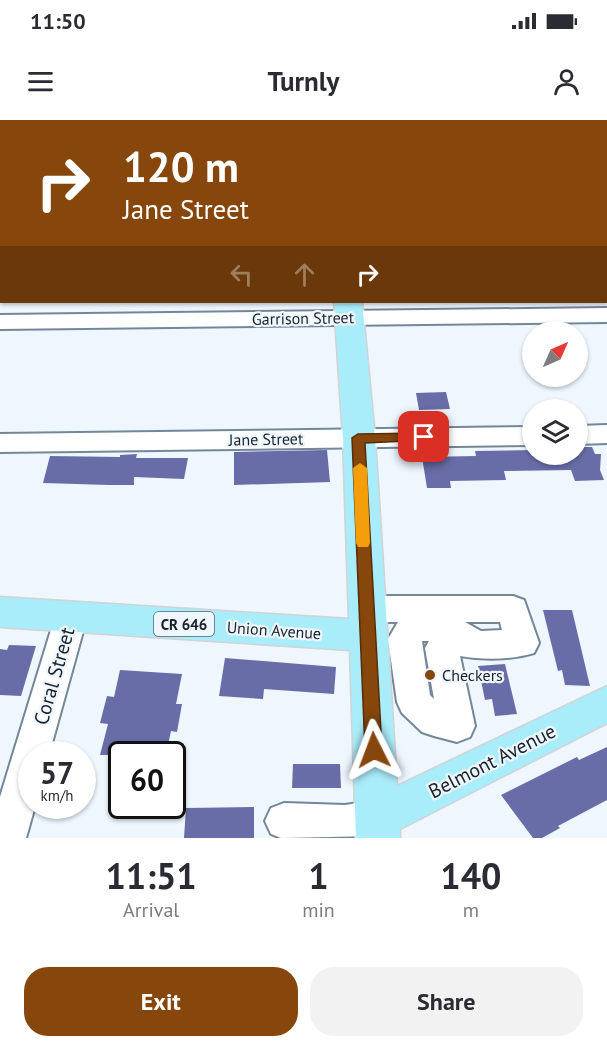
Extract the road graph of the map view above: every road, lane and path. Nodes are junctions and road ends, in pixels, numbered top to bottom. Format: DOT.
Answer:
graph roads {
  1 [pos="348,309"];
  2 [pos="158,311"];
  3 [pos="607,315"];
  4 [pos="0,322"];
  5 [pos="607,434"];
  6 [pos="588,435"];
  7 [pos="522,436"];
  8 [pos="358,438"];
  9 [pos="0,442"];
  10 [pos="0,612"];
  11 [pos="71,617"];
  12 [pos="367,623"];
  13 [pos="476,645"];
  14 [pos="607,703"];
  15 [pos="457,726"];
  16 [pos="479,768"];
  17 [pos="284,821"];
  18 [pos="378,828"];
  19 [pos="7,838"];
  1 -- 2 [label="street, Garrison Street"];
  1 -- 3 [label="street, Garrison Street"];
  1 -- 8 [label="main road"];
  2 -- 4 [label="street, Garrison Street"];
  5 -- 6 [label="street"];
  7 -- 8 [label="street, Jane Street"];
  8 -- 9 [label="street, Jane Street"];
  8 -- 12 [label="main road"];
  10 -- 11 [label="main road, Union Avenue / CR 646"];
  11 -- 12 [label="main road, Union Avenue / CR 646"];
  11 -- 19 [label="street, Coral Street"];
  12 -- 13 [label="street"];
  12 -- 18 [label="main road"];
  13 -- 15 [label="street"];
  13 -- 15 [label="street"];
  14 -- 16 [label="main road, Belmont Avenue"];
  15 -- 16 [label="street"];
  16 -- 18 [label="main road, Belmont Avenue"];
  17 -- 18 [label="street"];
}
